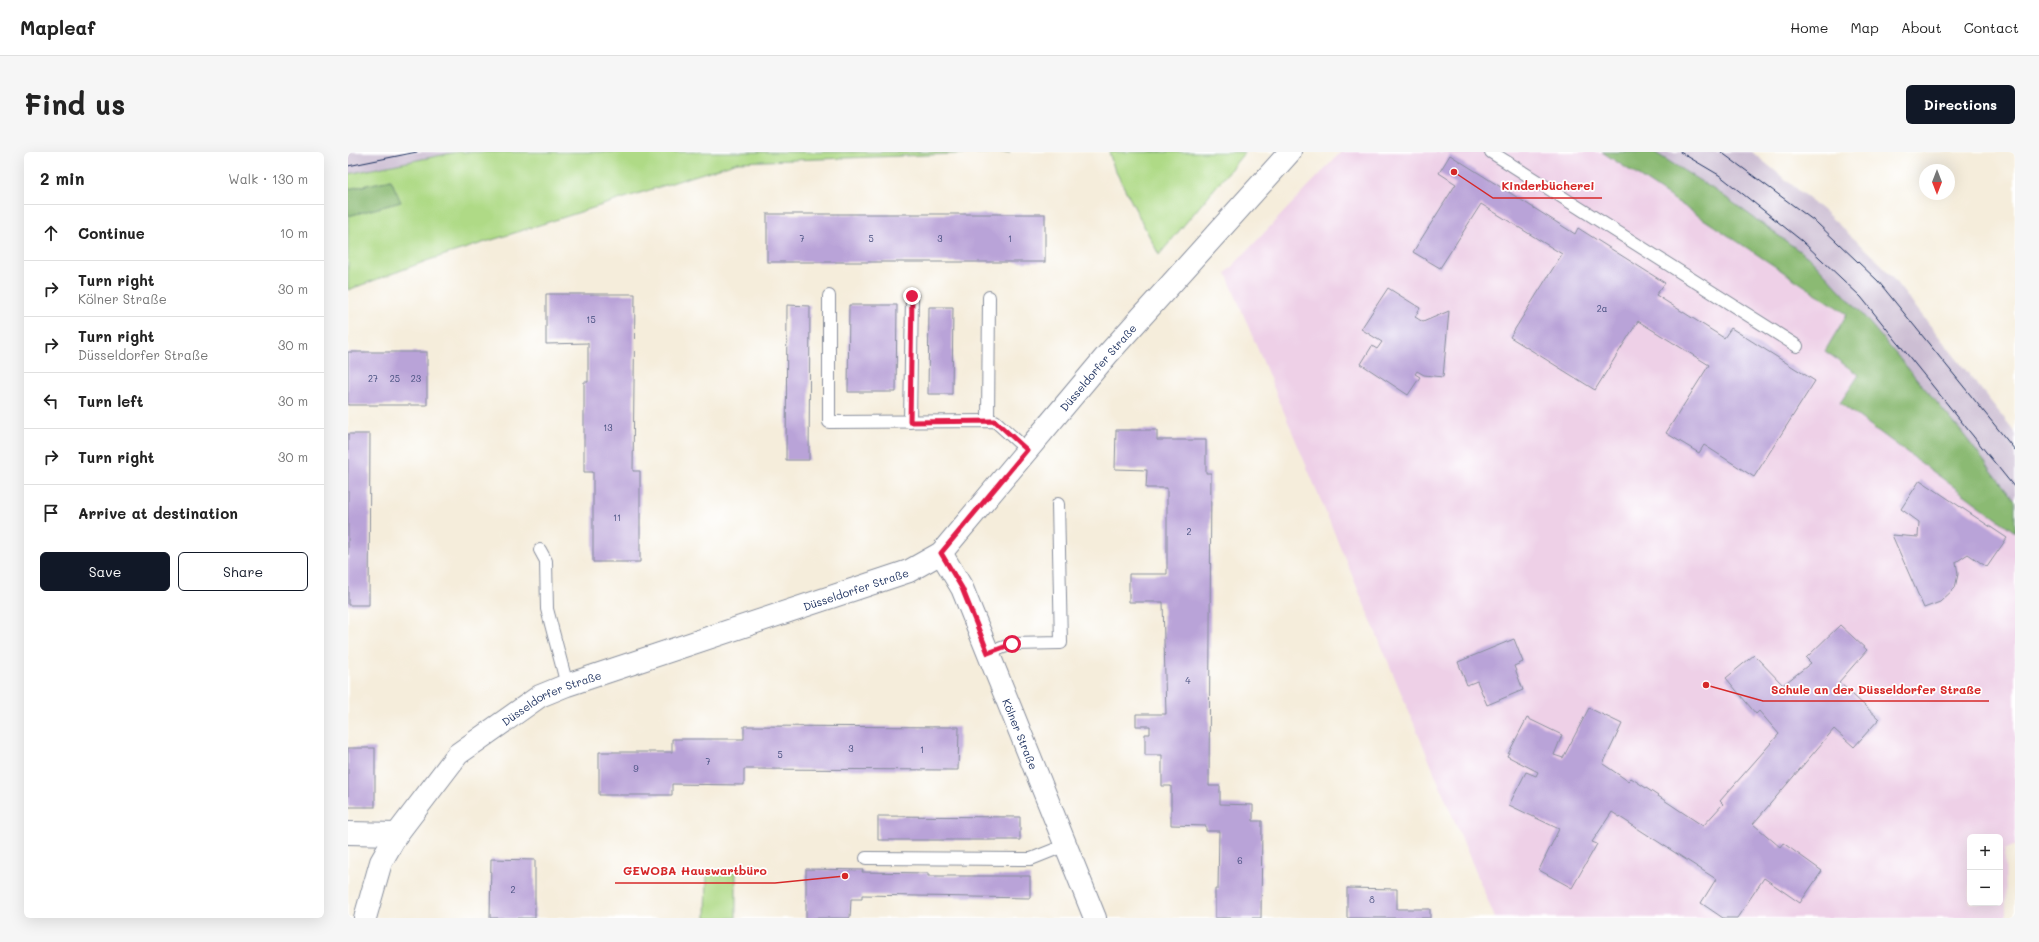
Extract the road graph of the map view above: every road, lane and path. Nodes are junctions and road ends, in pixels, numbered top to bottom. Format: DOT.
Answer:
graph roads {
  1 [pos="1290,152"];
  2 [pos="1491,152"];
  3 [pos="829,296"];
  4 [pos="912,296"];
  5 [pos="989,297"];
  6 [pos="1797,346"];
  7 [pos="988,421"];
  8 [pos="910,422"];
  9 [pos="1027,450"];
  10 [pos="1058,504"];
  11 [pos="540,550"];
  12 [pos="941,553"];
  13 [pos="988,653"];
  14 [pos="567,685"];
  15 [pos="348,833"];
  16 [pos="397,834"];
  17 [pos="1066,845"];
  18 [pos="866,858"];
  19 [pos="365,918"];
  20 [pos="1095,918"];
  1 -- 9 [label="street, Düsseldorfer Straße"];
  2 -- 6 [label="lane"];
  3 -- 8 [label="lane"];
  4 -- 8 [label="lane"];
  5 -- 7 [label="lane"];
  7 -- 8 [label="lane"];
  7 -- 9 [label="lane"];
  9 -- 12 [label="street, Düsseldorfer Straße"];
  10 -- 13 [label="lane"];
  11 -- 14 [label="lane"];
  12 -- 13 [label="street, Kölner Straße"];
  12 -- 14 [label="street, Düsseldorfer Straße"];
  13 -- 17 [label="street, Kölner Straße"];
  14 -- 16 [label="street, Düsseldorfer Straße"];
  15 -- 16 [label="street"];
  16 -- 19 [label="street, Düsseldorfer Straße"];
  17 -- 18 [label="lane"];
  17 -- 20 [label="street, Kölner Straße"];
}
